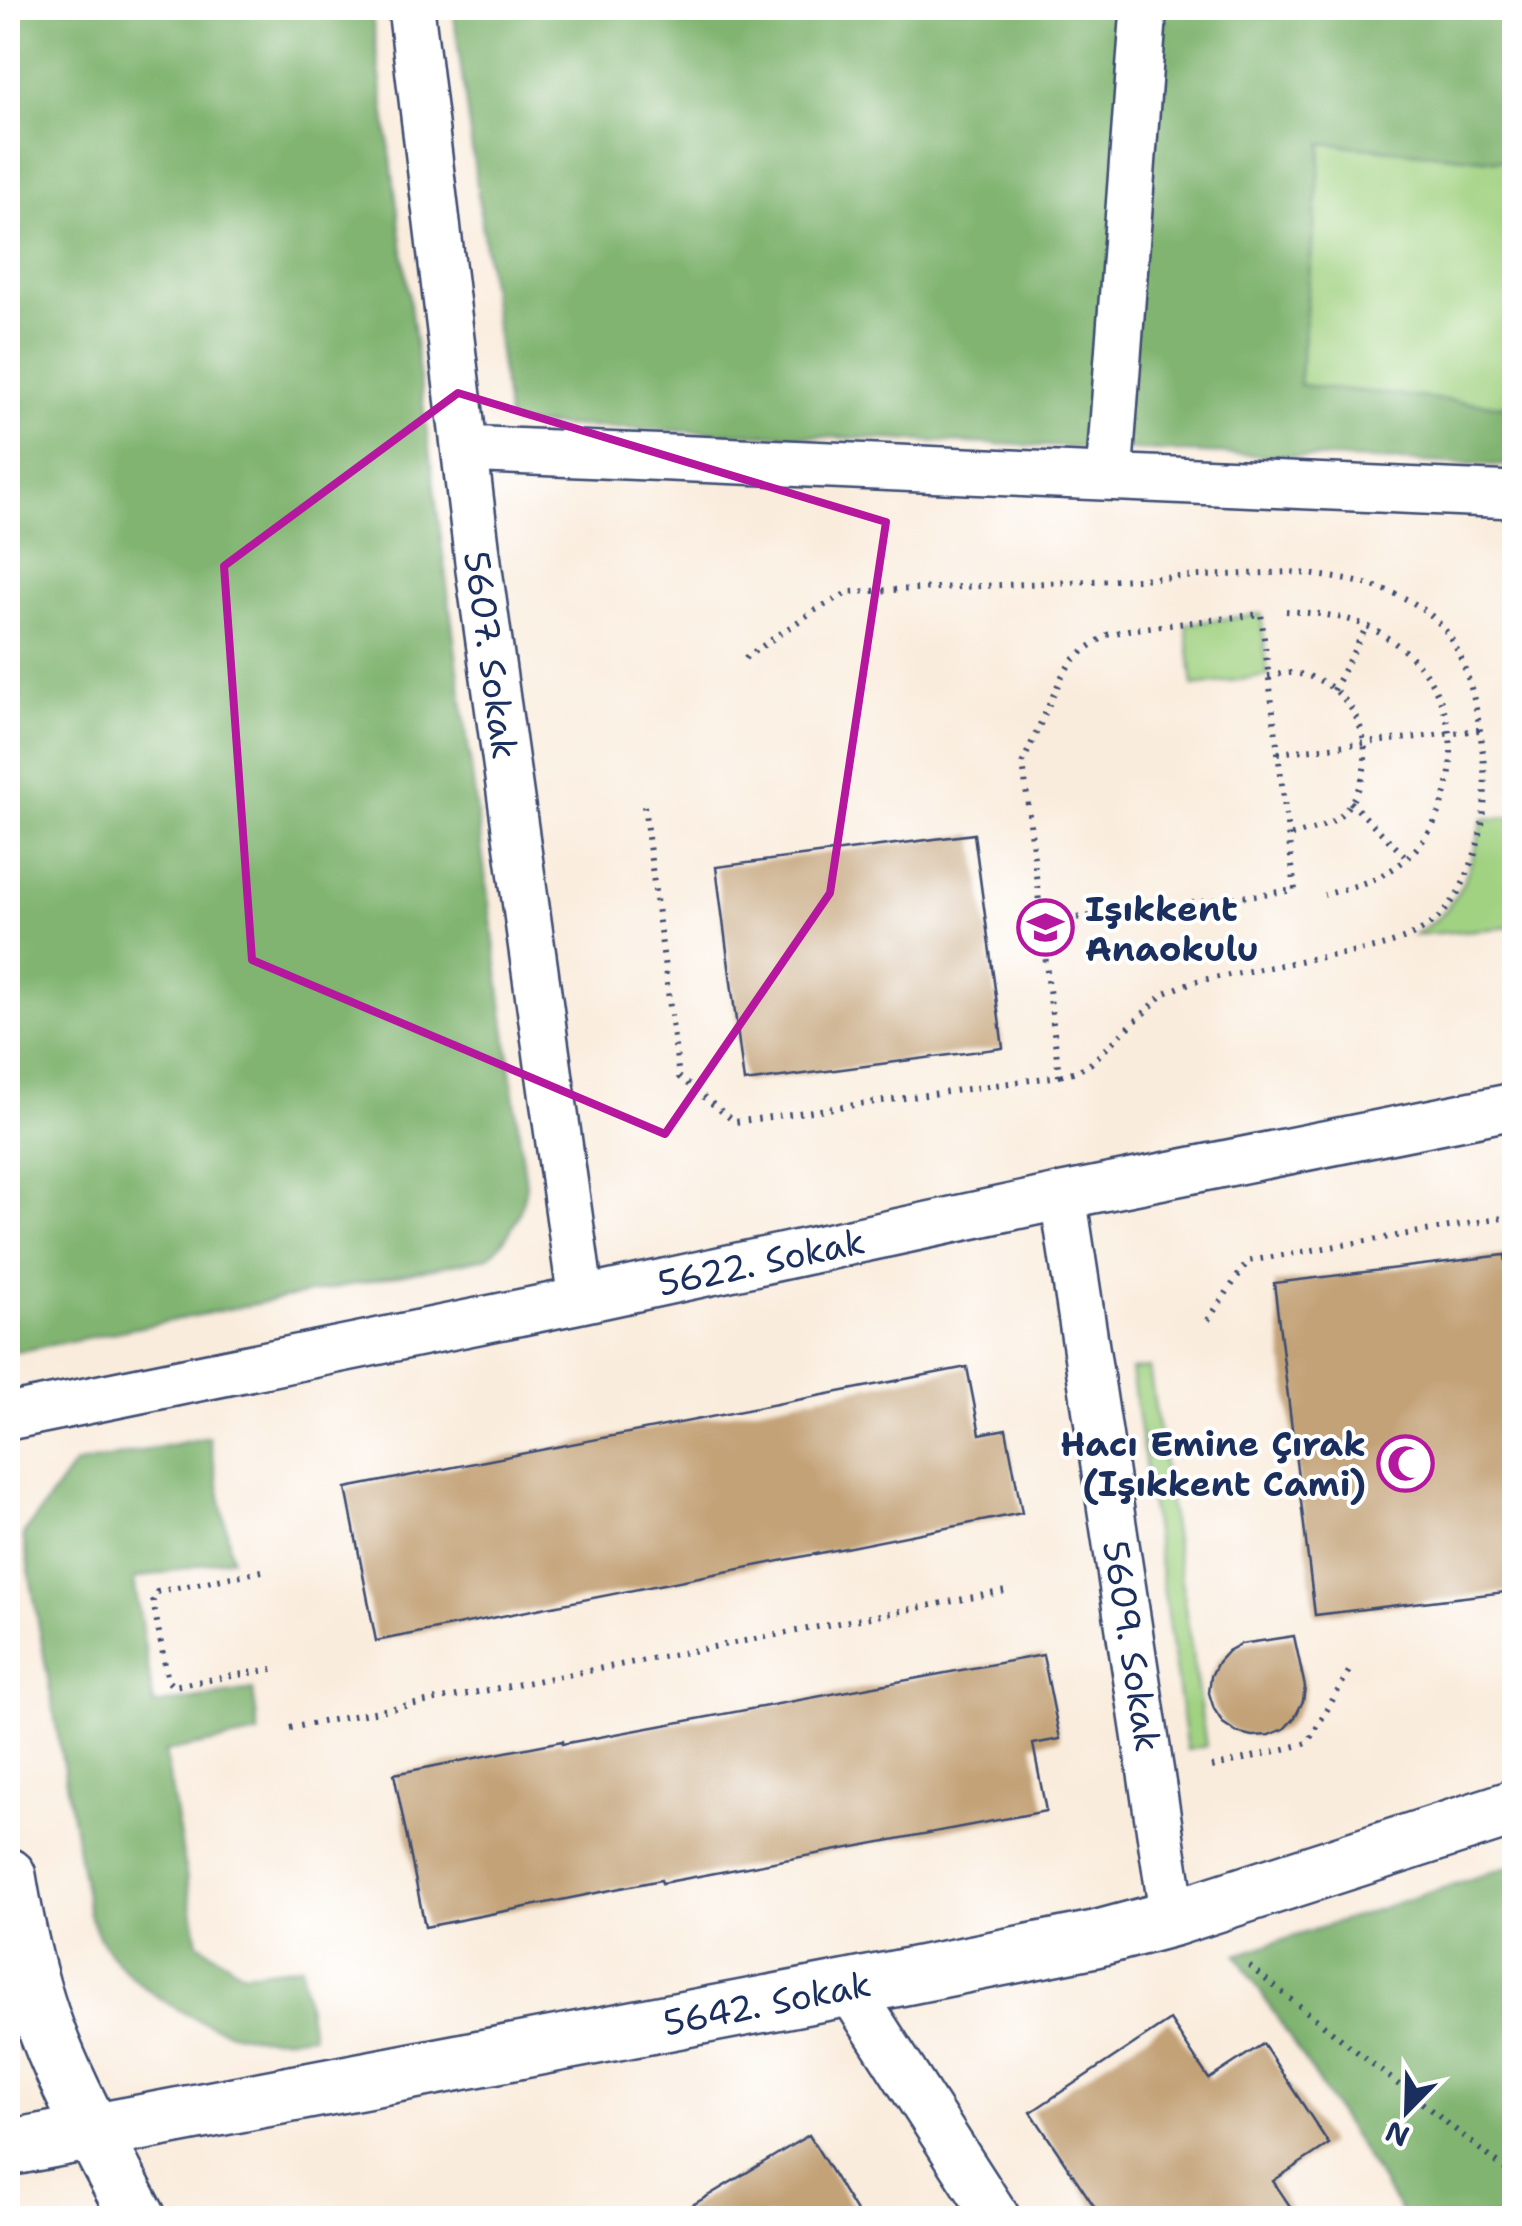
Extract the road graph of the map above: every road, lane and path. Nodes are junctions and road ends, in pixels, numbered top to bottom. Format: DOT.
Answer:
graph roads {
  1 [pos="411,8"];
  2 [pos="1144,8"];
  3 [pos="465,449"];
  4 [pos="1108,477"];
  5 [pos="1514,495"];
  6 [pos="1286,612"];
  7 [pos="1367,626"];
  8 [pos="745,658"];
  9 [pos="1268,676"];
  10 [pos="1332,690"];
  11 [pos="1479,730"];
  12 [pos="1451,733"];
  13 [pos="1366,744"];
  14 [pos="1278,753"];
  15 [pos="1350,802"];
  16 [pos="644,806"];
  17 [pos="1288,836"];
  18 [pos="1407,858"];
  19 [pos="1324,895"];
  20 [pos="1042,922"];
  21 [pos="1059,1076"];
  22 [pos="1514,1106"];
  23 [pos="1063,1196"];
  24 [pos="1514,1216"];
  25 [pos="581,1300"];
  26 [pos="1208,1320"];
  27 [pos="8,1417"];
  28 [pos="262,1571"];
  29 [pos="1011,1590"];
  30 [pos="1352,1666"];
  31 [pos="280,1668"];
  32 [pos="290,1728"];
  33 [pos="1152,1780"];
  34 [pos="1514,1808"];
  35 [pos="8,1876"];
  36 [pos="1173,1918"];
  37 [pos="1237,1955"];
  38 [pos="849,1988"];
  39 [pos="93,2131"];
  40 [pos="8,2148"];
  41 [pos="1514,2176"];
  42 [pos="138,2218"];
  43 [pos="997,2218"];
  1 -- 3 [label="lane, 5607. Sokak"];
  2 -- 4 [label="lane"];
  3 -- 4 [label="lane"];
  3 -- 25 [label="lane, 5607. Sokak"];
  4 -- 5 [label="lane"];
  6 -- 7 [label="path"];
  7 -- 10 [label="path"];
  7 -- 12 [label="path"];
  8 -- 11 [label="path"];
  9 -- 10 [label="path"];
  9 -- 14 [label="path"];
  9 -- 20 [label="path"];
  10 -- 13 [label="path"];
  11 -- 12 [label="path"];
  11 -- 21 [label="path"];
  12 -- 13 [label="path"];
  12 -- 18 [label="path"];
  13 -- 14 [label="path"];
  13 -- 15 [label="path"];
  14 -- 17 [label="path"];
  15 -- 17 [label="path"];
  15 -- 18 [label="path"];
  16 -- 21 [label="path"];
  17 -- 20 [label="path"];
  18 -- 19 [label="path"];
  20 -- 21 [label="path"];
  22 -- 23 [label="lane, 5622. Sokak"];
  23 -- 25 [label="lane, 5622. Sokak"];
  23 -- 33 [label="lane, 5609. Sokak"];
  24 -- 26 [label="path"];
  25 -- 27 [label="lane, 5622. Sokak"];
  28 -- 31 [label="path"];
  29 -- 32 [label="path"];
  30 -- 33 [label="path"];
  33 -- 36 [label="lane, 5609. Sokak"];
  34 -- 36 [label="street, 5642. Sokak"];
  35 -- 39 [label="street"];
  36 -- 38 [label="street, 5642. Sokak"];
  37 -- 41 [label="path"];
  38 -- 39 [label="street, 5642. Sokak"];
  38 -- 43 [label="lane"];
  39 -- 40 [label="street, 5642. Sokak"];
  39 -- 42 [label="street"];
}
